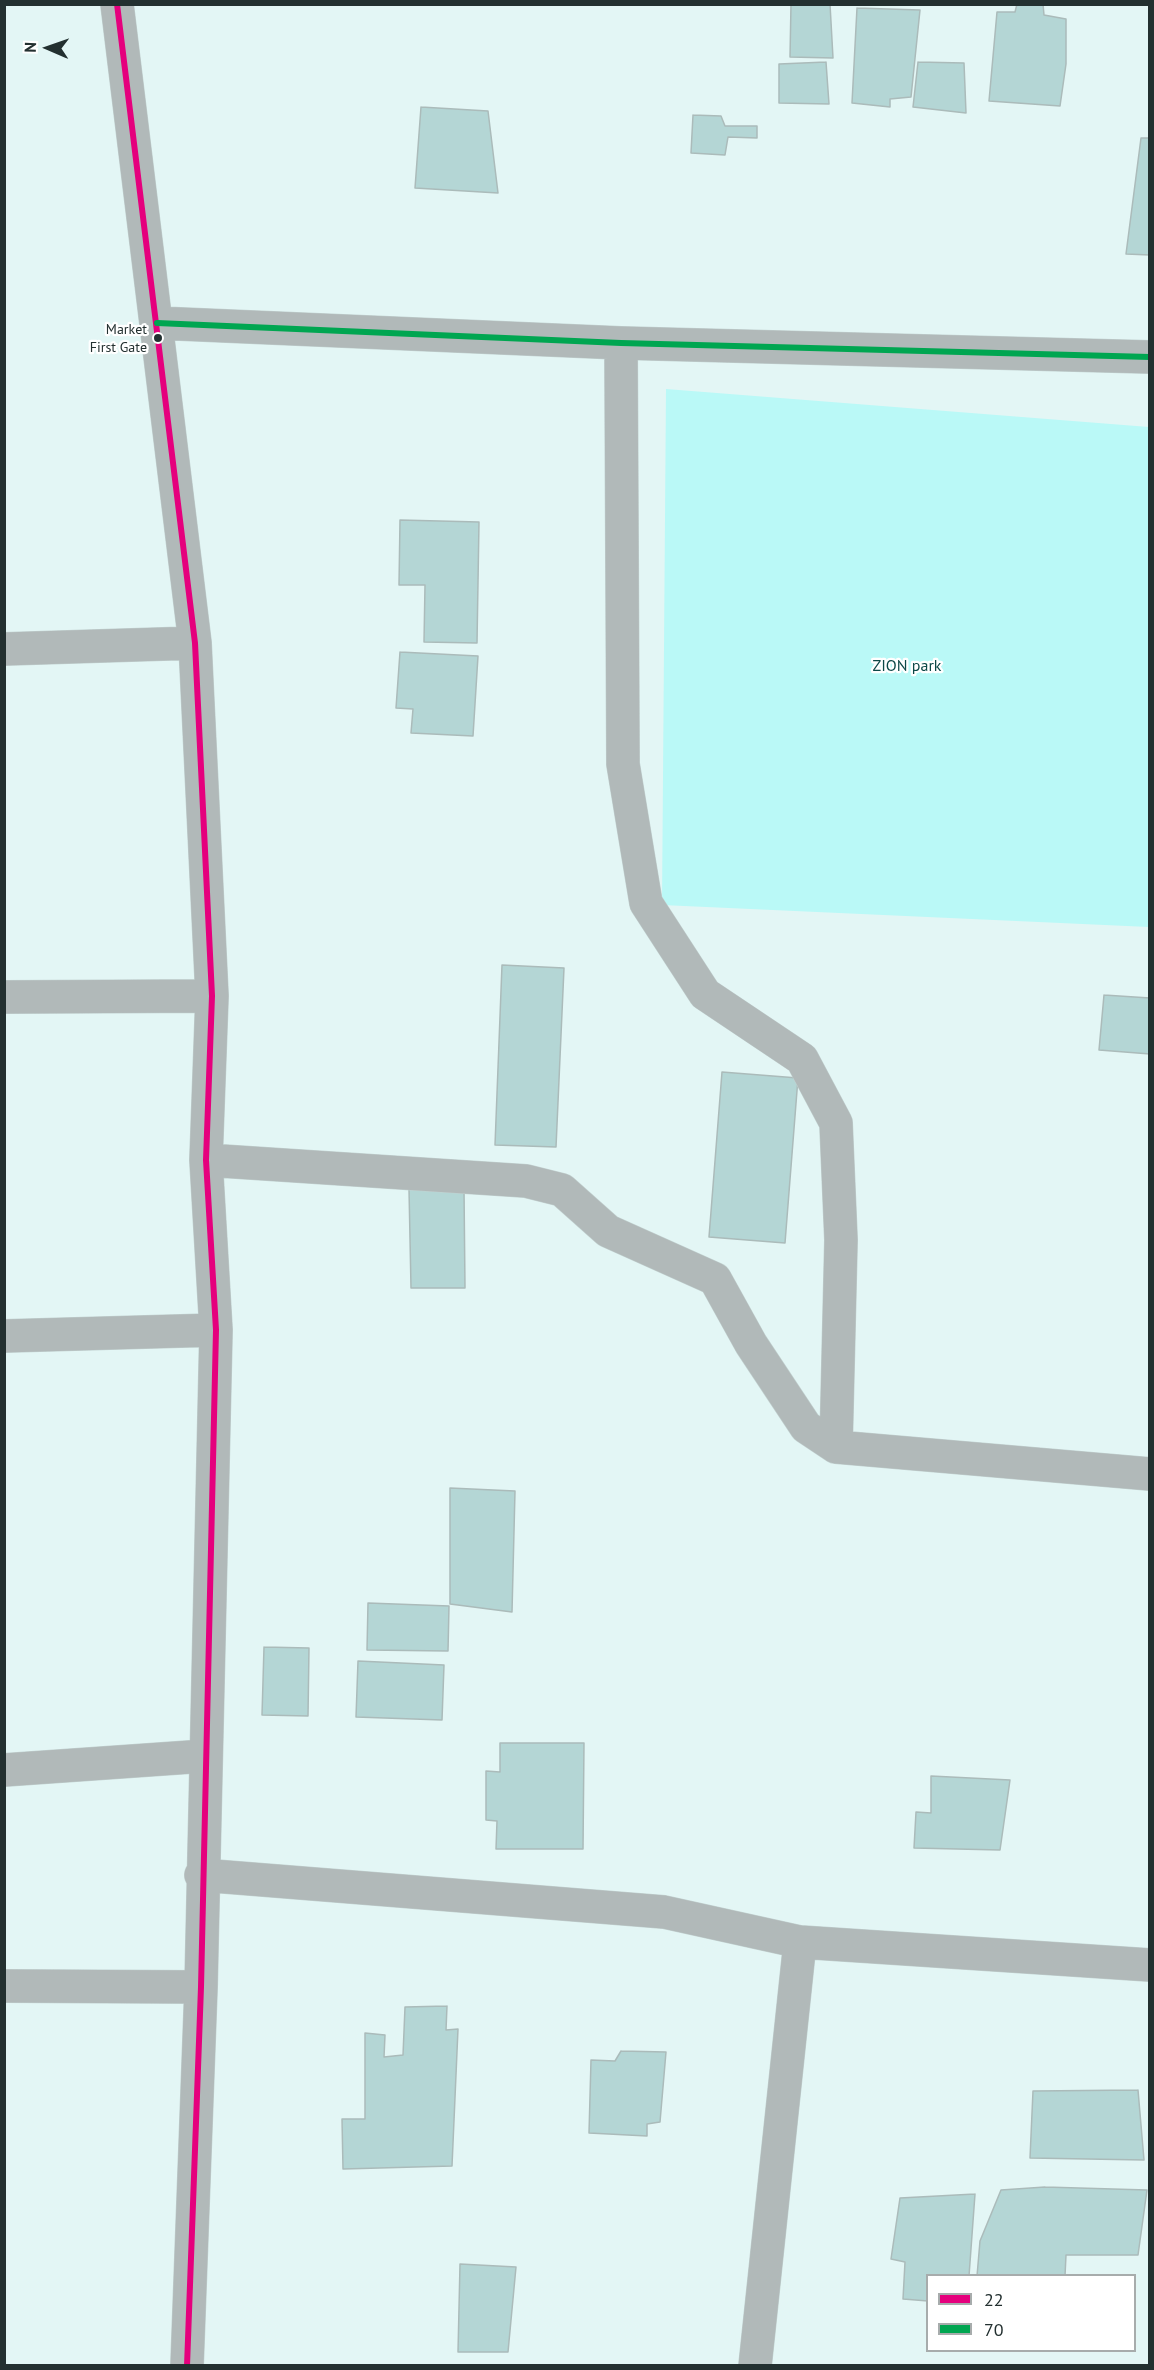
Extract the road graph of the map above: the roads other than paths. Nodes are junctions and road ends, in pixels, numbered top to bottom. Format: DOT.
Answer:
graph roads {
  1 [pos="117,4"];
  2 [pos="157,323"];
  3 [pos="621,343"];
  4 [pos="1149,357"];
  5 [pos="195,643"];
  6 [pos="4,649"];
  7 [pos="212,996"];
  8 [pos="4,997"];
  9 [pos="206,1160"];
  10 [pos="216,1330"];
  11 [pos="4,1336"];
  12 [pos="836,1447"];
  13 [pos="1149,1474"];
  14 [pos="205,1756"];
  15 [pos="4,1770"];
  16 [pos="201,1875"];
  17 [pos="800,1942"];
  18 [pos="1149,1965"];
  19 [pos="4,1986"];
  20 [pos="201,1988"];
  21 [pos="187,2366"];
  22 [pos="755,2366"];
  1 -- 2 [label="street"];
  2 -- 3 [label="street"];
  2 -- 5 [label="street"];
  3 -- 4 [label="street"];
  3 -- 12 [label="street"];
  5 -- 6 [label="street"];
  5 -- 7 [label="street"];
  7 -- 8 [label="street"];
  7 -- 9 [label="street"];
  9 -- 10 [label="street"];
  9 -- 12 [label="street"];
  10 -- 11 [label="street"];
  10 -- 14 [label="street"];
  12 -- 13 [label="street"];
  14 -- 15 [label="street"];
  14 -- 16 [label="street"];
  16 -- 17 [label="street"];
  16 -- 20 [label="street"];
  17 -- 18 [label="street"];
  17 -- 22 [label="street"];
  19 -- 20 [label="street"];
  20 -- 21 [label="street"];
}
